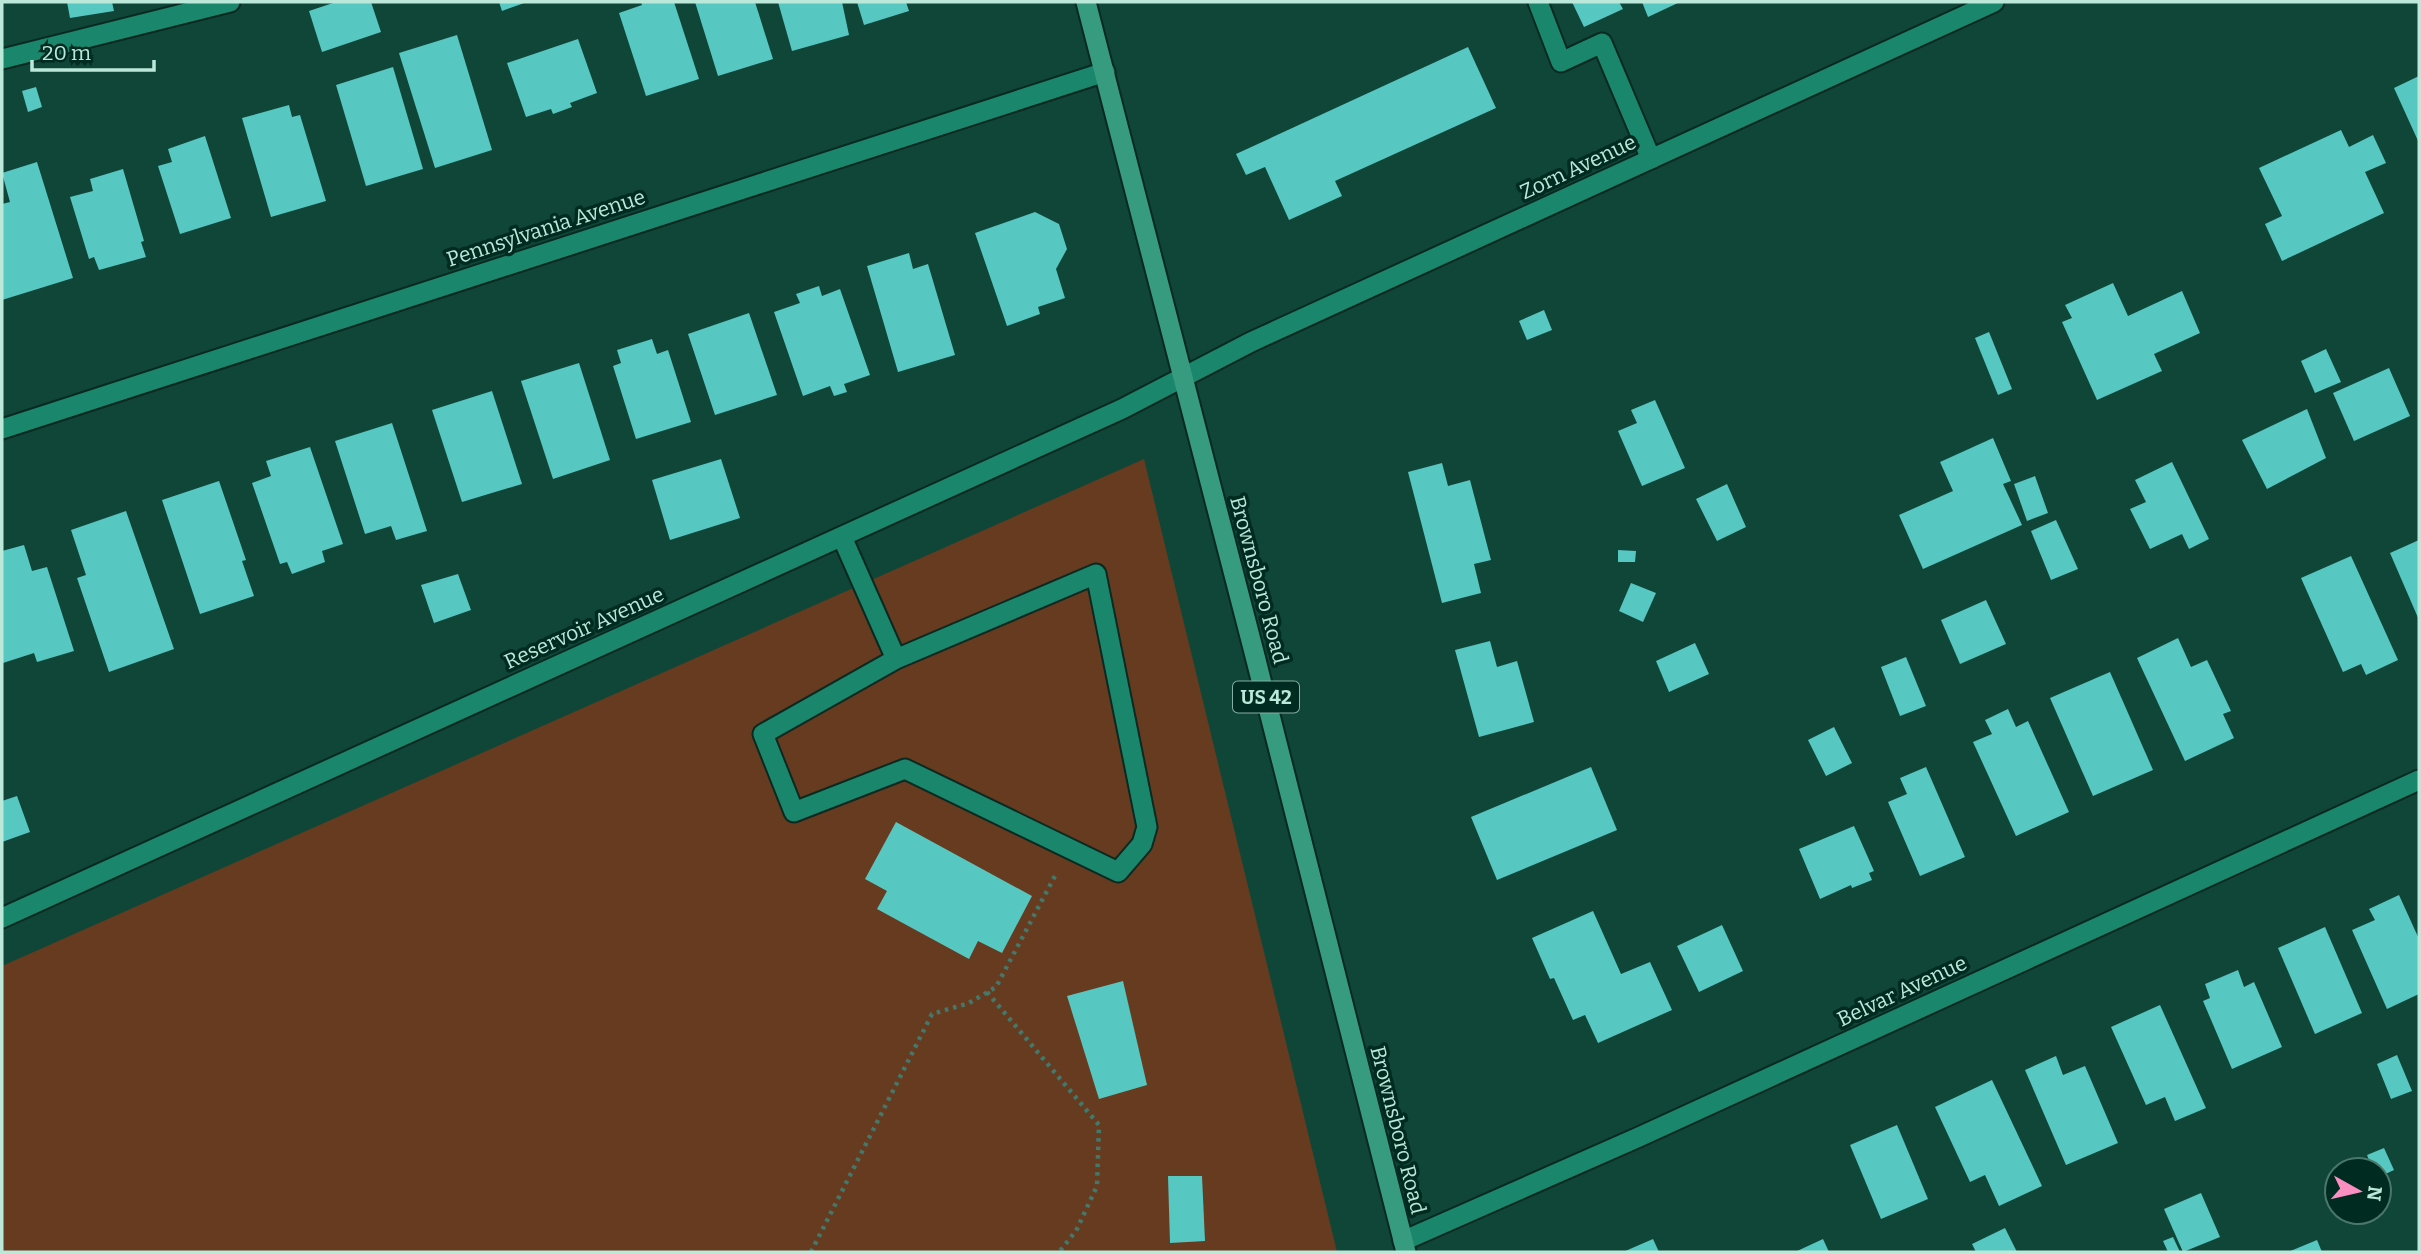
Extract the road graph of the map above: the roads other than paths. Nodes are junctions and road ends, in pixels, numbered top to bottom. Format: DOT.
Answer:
graph roads {
  1 [pos="230,2"];
  2 [pos="1086,2"];
  3 [pos="1538,2"];
  4 [pos="1994,2"];
  5 [pos="2,58"];
  6 [pos="1105,72"];
  7 [pos="1651,159"];
  8 [pos="1182,376"];
  9 [pos="2,429"];
  10 [pos="842,537"];
  11 [pos="896,659"];
  12 [pos="2419,780"];
  13 [pos="2,918"];
  14 [pos="1404,1246"];
  1 -- 5 [label="street"];
  2 -- 6 [label="main road, Brownsboro Road / US 42"];
  3 -- 7 [label="street"];
  4 -- 7 [label="street, Zorn Avenue"];
  6 -- 8 [label="main road, Brownsboro Road / US 42"];
  6 -- 9 [label="street, Pennsylvania Avenue"];
  7 -- 8 [label="street, Zorn Avenue"];
  8 -- 10 [label="street, Reservoir Avenue"];
  8 -- 14 [label="main road, Brownsboro Road / US 42"];
  10 -- 11 [label="street"];
  10 -- 13 [label="street, Reservoir Avenue"];
  11 -- 11 [label="street"];
  12 -- 14 [label="street, Belvar Avenue"];
}
